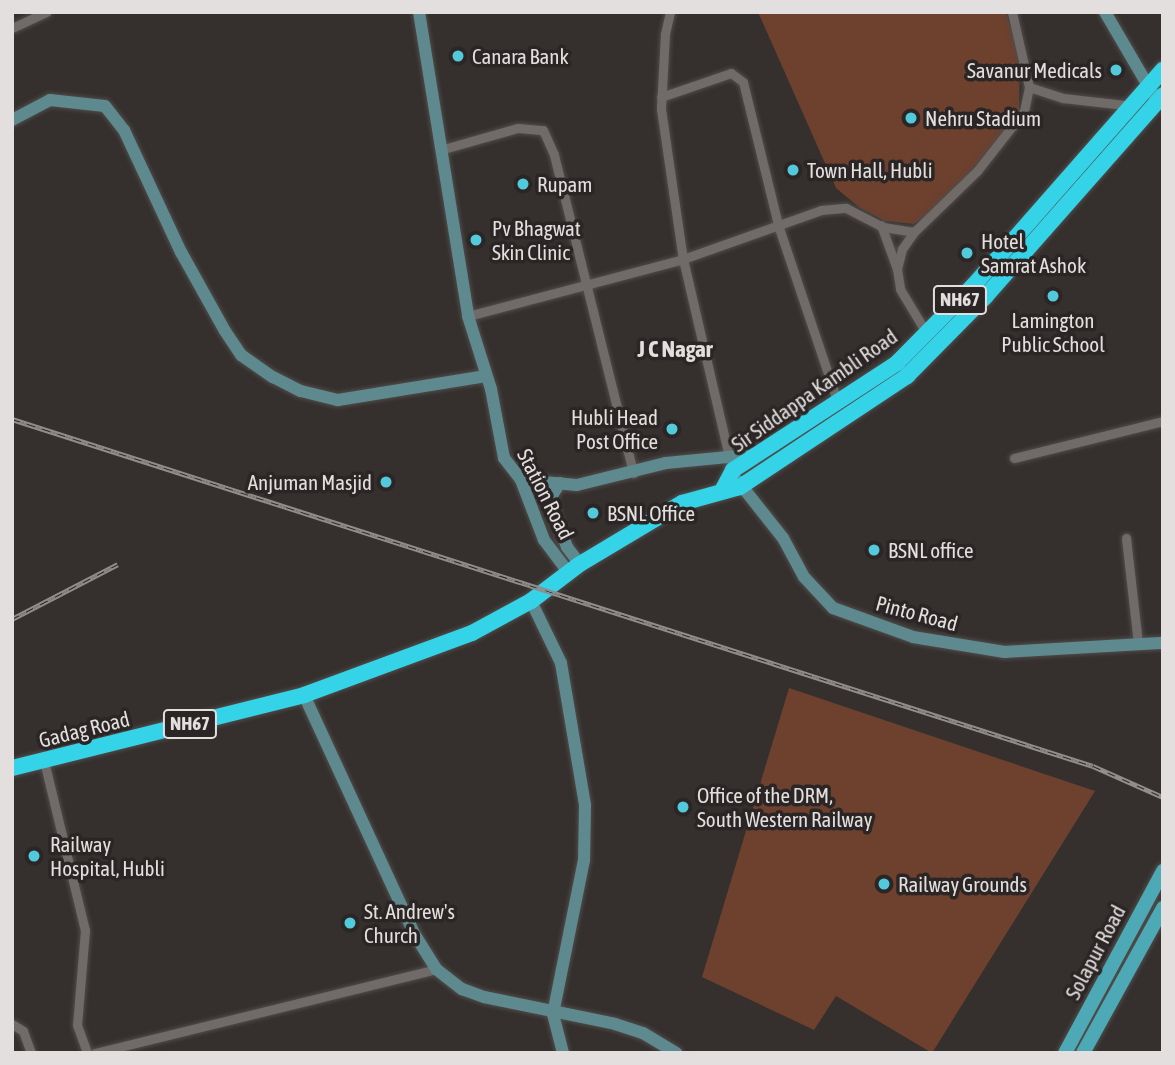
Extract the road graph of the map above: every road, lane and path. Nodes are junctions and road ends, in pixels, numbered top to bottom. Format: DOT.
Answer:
graph roads {
  1 [pos="46,12"];
  2 [pos="419,12"];
  3 [pos="670,12"];
  4 [pos="1012,12"];
  5 [pos="1105,12"];
  6 [pos="12,27"];
  7 [pos="1163,70"];
  8 [pos="1147,84"];
  9 [pos="1030,87"];
  10 [pos="661,97"];
  11 [pos="1158,104"];
  12 [pos="1127,105"];
  13 [pos="12,120"];
  14 [pos="440,150"];
  15 [pos="778,225"];
  16 [pos="881,225"];
  17 [pos="914,232"];
  18 [pos="683,259"];
  19 [pos="897,269"];
  20 [pos="587,285"];
  21 [pos="468,316"];
  22 [pos="927,334"];
  23 [pos="485,376"];
  24 [pos="838,404"];
  25 [pos="1163,421"];
  26 [pos="764,454"];
  27 [pos="727,455"];
  28 [pos="1014,458"];
  29 [pos="733,470"];
  30 [pos="633,473"];
  31 [pos="521,480"];
  32 [pos="560,483"];
  33 [pos="740,487"];
  34 [pos="723,489"];
  35 [pos="1126,538"];
  36 [pos="574,568"];
  37 [pos="531,601"];
  38 [pos="1163,643"];
  39 [pos="1138,644"];
  40 [pos="367,673"];
  41 [pos="304,695"];
  42 [pos="12,758"];
  43 [pos="44,761"];
  44 [pos="12,768"];
  45 [pos="1163,871"];
  46 [pos="1163,908"];
  47 [pos="436,969"];
  48 [pos="553,1014"];
  49 [pos="12,1024"];
  50 [pos="31,1053"];
  51 [pos="87,1053"];
  52 [pos="95,1053"];
  53 [pos="563,1053"];
  54 [pos="676,1053"];
  55 [pos="1065,1053"];
  56 [pos="1083,1053"];
  1 -- 6 [label="street"];
  2 -- 14 [label="street, Station Road"];
  3 -- 10 [label="street"];
  4 -- 9 [label="street"];
  5 -- 8 [label="street"];
  7 -- 8 [label="highway, Sir Siddappa Kambli Road / NH67"];
  8 -- 11 [label="street"];
  8 -- 12 [label="highway, Sir Siddappa Kambli Road / NH67"];
  9 -- 12 [label="street"];
  9 -- 17 [label="street"];
  10 -- 15 [label="street"];
  10 -- 18 [label="street"];
  11 -- 12 [label="street"];
  11 -- 33 [label="highway, Sir Siddappa Kambli Road / NH67"];
  12 -- 22 [label="highway, Sir Siddappa Kambli Road / NH67"];
  13 -- 23 [label="street"];
  14 -- 20 [label="street"];
  14 -- 21 [label="street, Station Road"];
  15 -- 16 [label="street"];
  15 -- 18 [label="street"];
  15 -- 24 [label="street"];
  16 -- 17 [label="street"];
  16 -- 19 [label="street"];
  17 -- 19 [label="street"];
  18 -- 20 [label="street"];
  18 -- 27 [label="street"];
  19 -- 22 [label="street"];
  20 -- 21 [label="street"];
  20 -- 30 [label="street"];
  21 -- 23 [label="street, Station Road"];
  22 -- 24 [label="highway, Sir Siddappa Kambli Road / NH67"];
  23 -- 31 [label="street, Station Road"];
  24 -- 26 [label="highway, Sir Siddappa Kambli Road / NH67"];
  25 -- 28 [label="street"];
  26 -- 27 [label="street"];
  26 -- 29 [label="highway, Sir Siddappa Kambli Road / NH67"];
  27 -- 29 [label="street"];
  27 -- 30 [label="street"];
  29 -- 33 [label="street, Pinto Road"];
  29 -- 34 [label="highway, Sir Siddappa Kambli Road"];
  30 -- 32 [label="street"];
  31 -- 32 [label="street"];
  31 -- 36 [label="street, Station Road"];
  32 -- 36 [label="street"];
  33 -- 34 [label="highway, Sir Siddappa Kambli Road / NH67"];
  33 -- 39 [label="street, Pinto Road"];
  34 -- 36 [label="highway, NH67"];
  35 -- 39 [label="street"];
  36 -- 37 [label="highway, Gadag Road / NH67"];
  37 -- 40 [label="highway, Gadag Road / NH67"];
  37 -- 48 [label="street"];
  38 -- 39 [label="street, Pinto Road"];
  40 -- 41 [label="highway, Gadag Road / NH67"];
  40 -- 42 [label="highway, Gadag Road / NH67"];
  41 -- 43 [label="highway, Gadag Road / NH67"];
  41 -- 47 [label="street"];
  43 -- 44 [label="highway, Gadag Road / NH67"];
  43 -- 51 [label="street"];
  45 -- 55 [label="main road, Solapur Road"];
  46 -- 56 [label="main road, Solapur Road"];
  47 -- 48 [label="street"];
  47 -- 52 [label="street"];
  48 -- 53 [label="street"];
  48 -- 54 [label="street"];
  49 -- 50 [label="street"];
}
